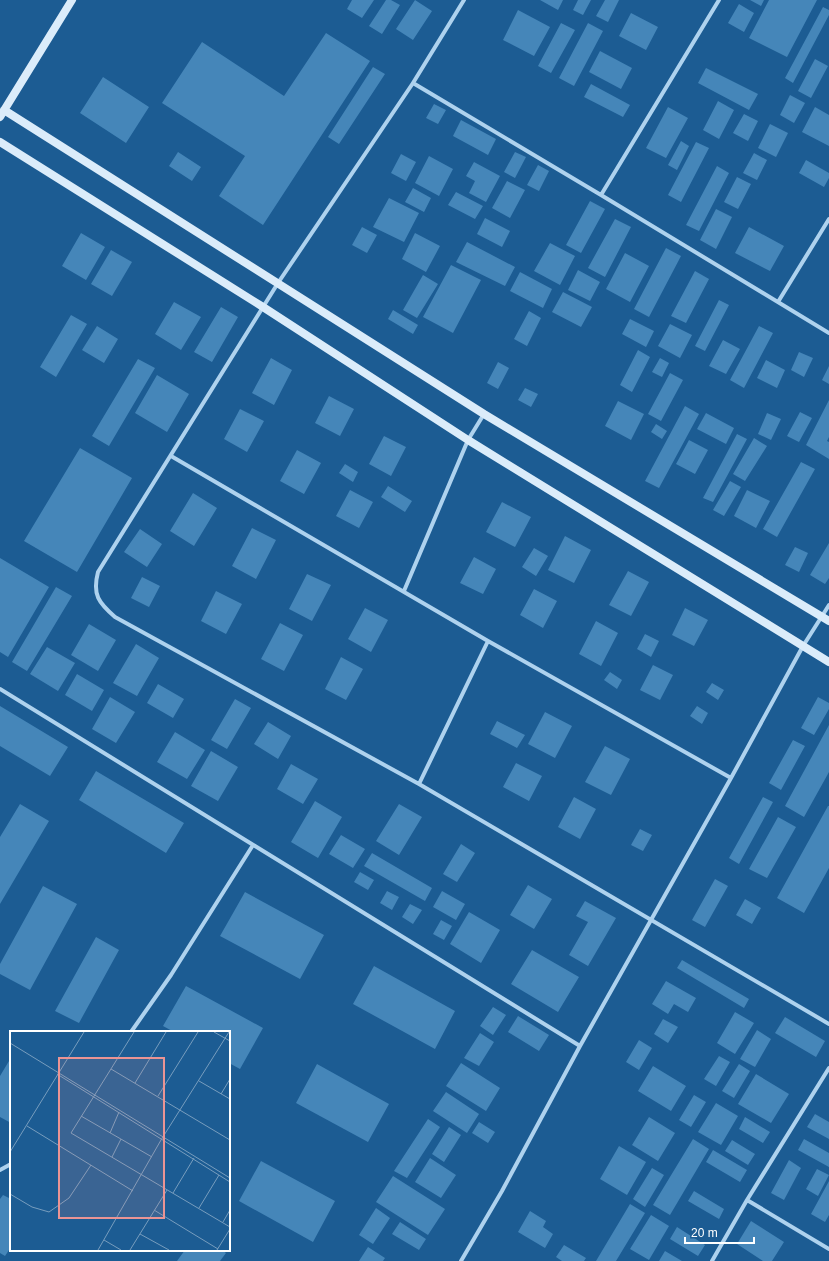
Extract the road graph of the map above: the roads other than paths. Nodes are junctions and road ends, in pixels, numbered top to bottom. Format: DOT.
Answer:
graph roads {
  1 [pos="72,0"];
  2 [pos="464,0"];
  3 [pos="719,0"];
  4 [pos="413,83"];
  5 [pos="1,112"];
  6 [pos="0,142"];
  7 [pos="601,195"];
  8 [pos="829,219"];
  9 [pos="278,283"];
  10 [pos="778,302"];
  11 [pos="263,307"];
  12 [pos="829,333"];
  13 [pos="484,414"];
  14 [pos="468,440"];
  15 [pos="172,456"];
  16 [pos="404,591"];
  17 [pos="829,605"];
  18 [pos="821,616"];
  19 [pos="829,621"];
  20 [pos="488,641"];
  21 [pos="803,646"];
  22 [pos="829,662"];
  23 [pos="0,689"];
  24 [pos="731,778"];
  25 [pos="419,784"];
  26 [pos="253,844"];
  27 [pos="651,921"];
  28 [pos="829,1024"];
  29 [pos="132,1031"];
  30 [pos="580,1046"];
  31 [pos="829,1068"];
  32 [pos="10,1165"];
  33 [pos="0,1170"];
  34 [pos="747,1200"];
  35 [pos="829,1249"];
  36 [pos="460,1261"];
  37 [pos="712,1261"];
  1 -- 5 [label="street"];
  2 -- 4 [label="street"];
  3 -- 7 [label="street"];
  4 -- 7 [label="street"];
  4 -- 9 [label="street"];
  5 -- 9 [label="street"];
  6 -- 11 [label="street"];
  7 -- 10 [label="street"];
  8 -- 10 [label="street"];
  9 -- 11 [label="street"];
  9 -- 13 [label="street"];
  10 -- 12 [label="street"];
  11 -- 14 [label="street"];
  11 -- 15 [label="street"];
  13 -- 14 [label="street"];
  13 -- 18 [label="street"];
  14 -- 16 [label="street"];
  14 -- 21 [label="street"];
  15 -- 16 [label="street"];
  15 -- 25 [label="street"];
  16 -- 20 [label="street"];
  17 -- 18 [label="street"];
  18 -- 19 [label="street"];
  18 -- 21 [label="street"];
  20 -- 24 [label="street"];
  20 -- 25 [label="street"];
  21 -- 22 [label="street"];
  21 -- 24 [label="street"];
  23 -- 26 [label="street"];
  24 -- 27 [label="street"];
  25 -- 27 [label="street"];
  26 -- 29 [label="street"];
  26 -- 30 [label="street"];
  27 -- 28 [label="street"];
  27 -- 30 [label="street"];
  30 -- 36 [label="street"];
  31 -- 34 [label="street"];
  32 -- 33 [label="street"];
  34 -- 35 [label="street"];
  34 -- 37 [label="street"];
}
